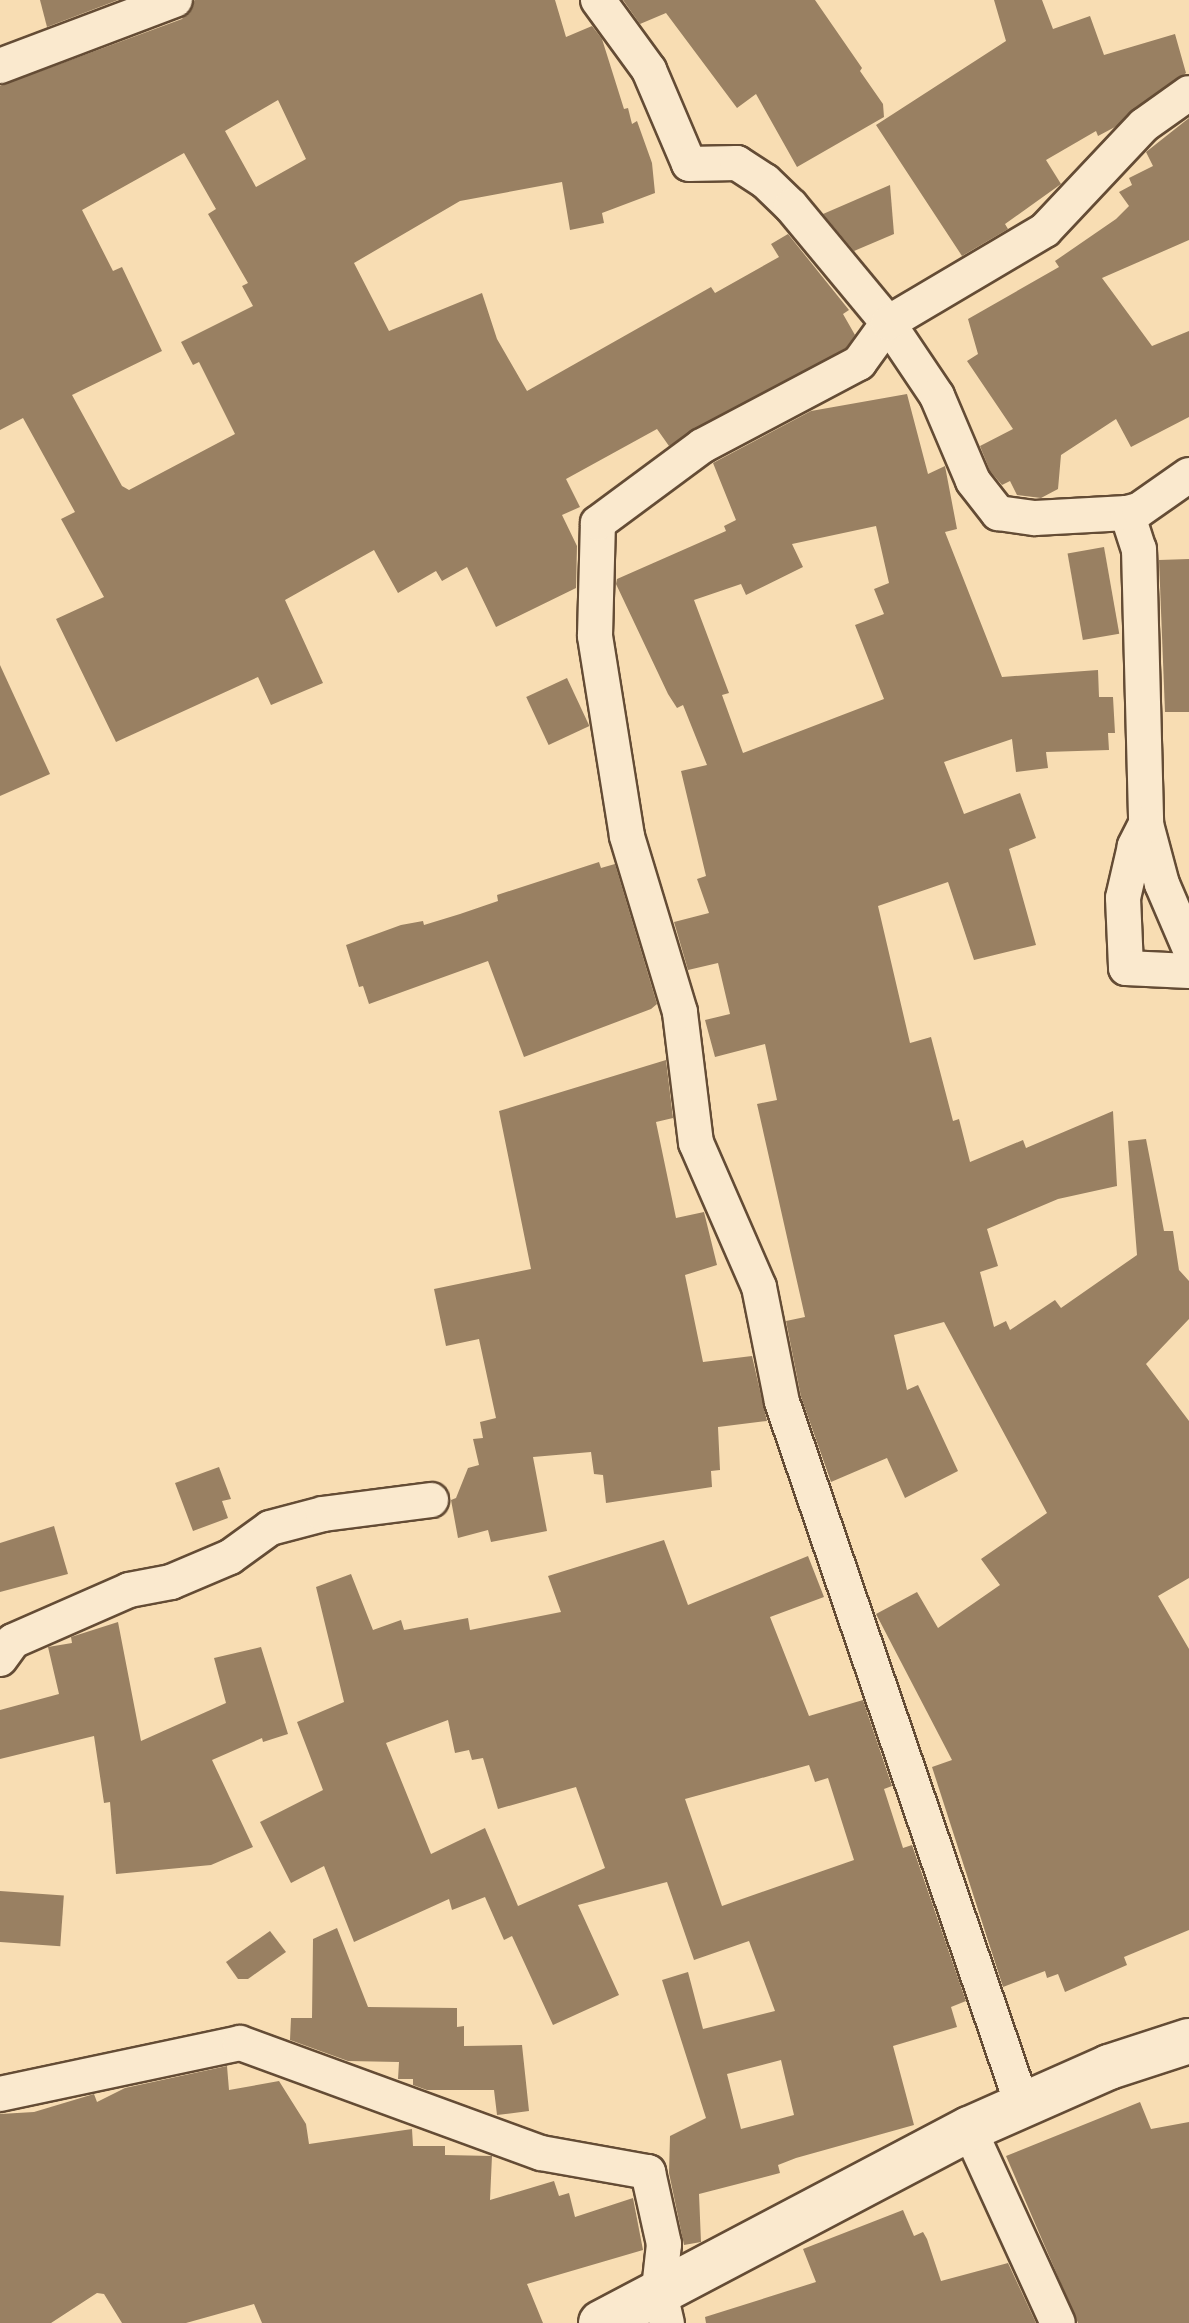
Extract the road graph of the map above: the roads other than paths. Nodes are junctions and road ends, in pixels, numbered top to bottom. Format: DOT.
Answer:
graph roads {
  1 [pos="175,0"];
  2 [pos="598,0"];
  3 [pos="0,66"];
  4 [pos="1189,93"];
  5 [pos="888,323"];
  6 [pos="1189,475"];
  7 [pos="1127,513"];
  8 [pos="1146,824"];
  9 [pos="1189,947"];
  10 [pos="1189,971"];
  11 [pos="431,1500"];
  12 [pos="0,1659"];
  13 [pos="1189,2041"];
  14 [pos="0,2094"];
  15 [pos="1022,2104"];
  16 [pos="969,2129"];
  17 [pos="663,2306"];
  18 [pos="601,2323"];
  19 [pos="1058,2323"];
  1 -- 3 [label="street"];
  2 -- 5 [label="street"];
  4 -- 5 [label="street"];
  5 -- 7 [label="street"];
  5 -- 15 [label="street"];
  6 -- 7 [label="street"];
  7 -- 8 [label="street"];
  8 -- 9 [label="street"];
  8 -- 10 [label="street"];
  11 -- 12 [label="street"];
  13 -- 15 [label="street"];
  14 -- 17 [label="street"];
  15 -- 16 [label="street"];
  16 -- 17 [label="street"];
  16 -- 19 [label="street"];
  17 -- 18 [label="street"];
}
